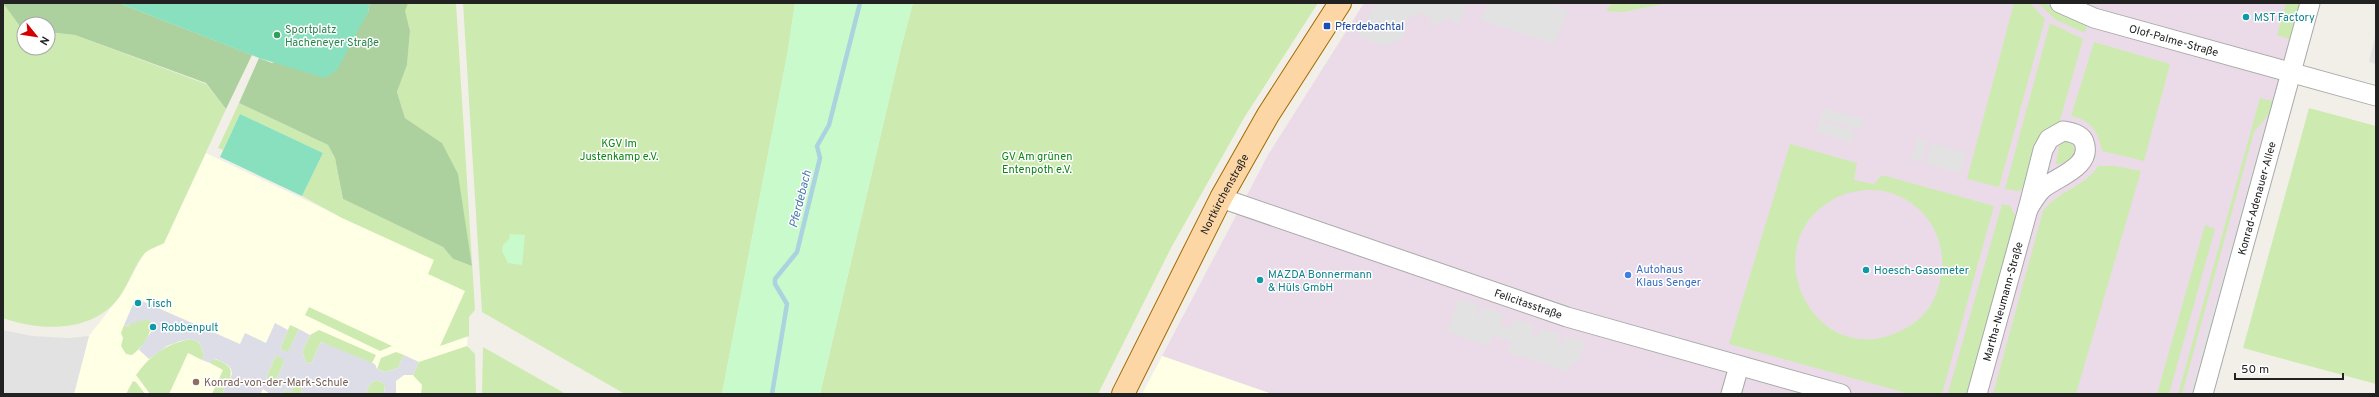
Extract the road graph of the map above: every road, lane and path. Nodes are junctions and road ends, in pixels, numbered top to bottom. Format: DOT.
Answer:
graph roads {
  1 [pos="1340,3"];
  2 [pos="2060,3"];
  3 [pos="2310,3"];
  4 [pos="2290,73"];
  5 [pos="2376,96"];
  6 [pos="1221,198"];
  7 [pos="2028,209"];
  8 [pos="1739,366"];
  9 [pos="1123,394"];
  10 [pos="1731,394"];
  11 [pos="1841,394"];
  12 [pos="1977,394"];
  13 [pos="2203,394"];
  1 -- 6 [label="main road, Nortkirchenstraße"];
  2 -- 4 [label="street, Olof-Palme-Straße"];
  3 -- 4 [label="street, Konrad-Adenauer-Allee"];
  4 -- 5 [label="street, Olof-Palme-Straße"];
  4 -- 13 [label="street, Konrad-Adenauer-Allee"];
  6 -- 8 [label="street, Felicitasstraße"];
  6 -- 9 [label="main road, Nortkirchenstraße"];
  7 -- 12 [label="street, Martha-Neumann-Straße"];
  8 -- 10 [label="street"];
  8 -- 11 [label="street, Felicitasstraße"];
}
